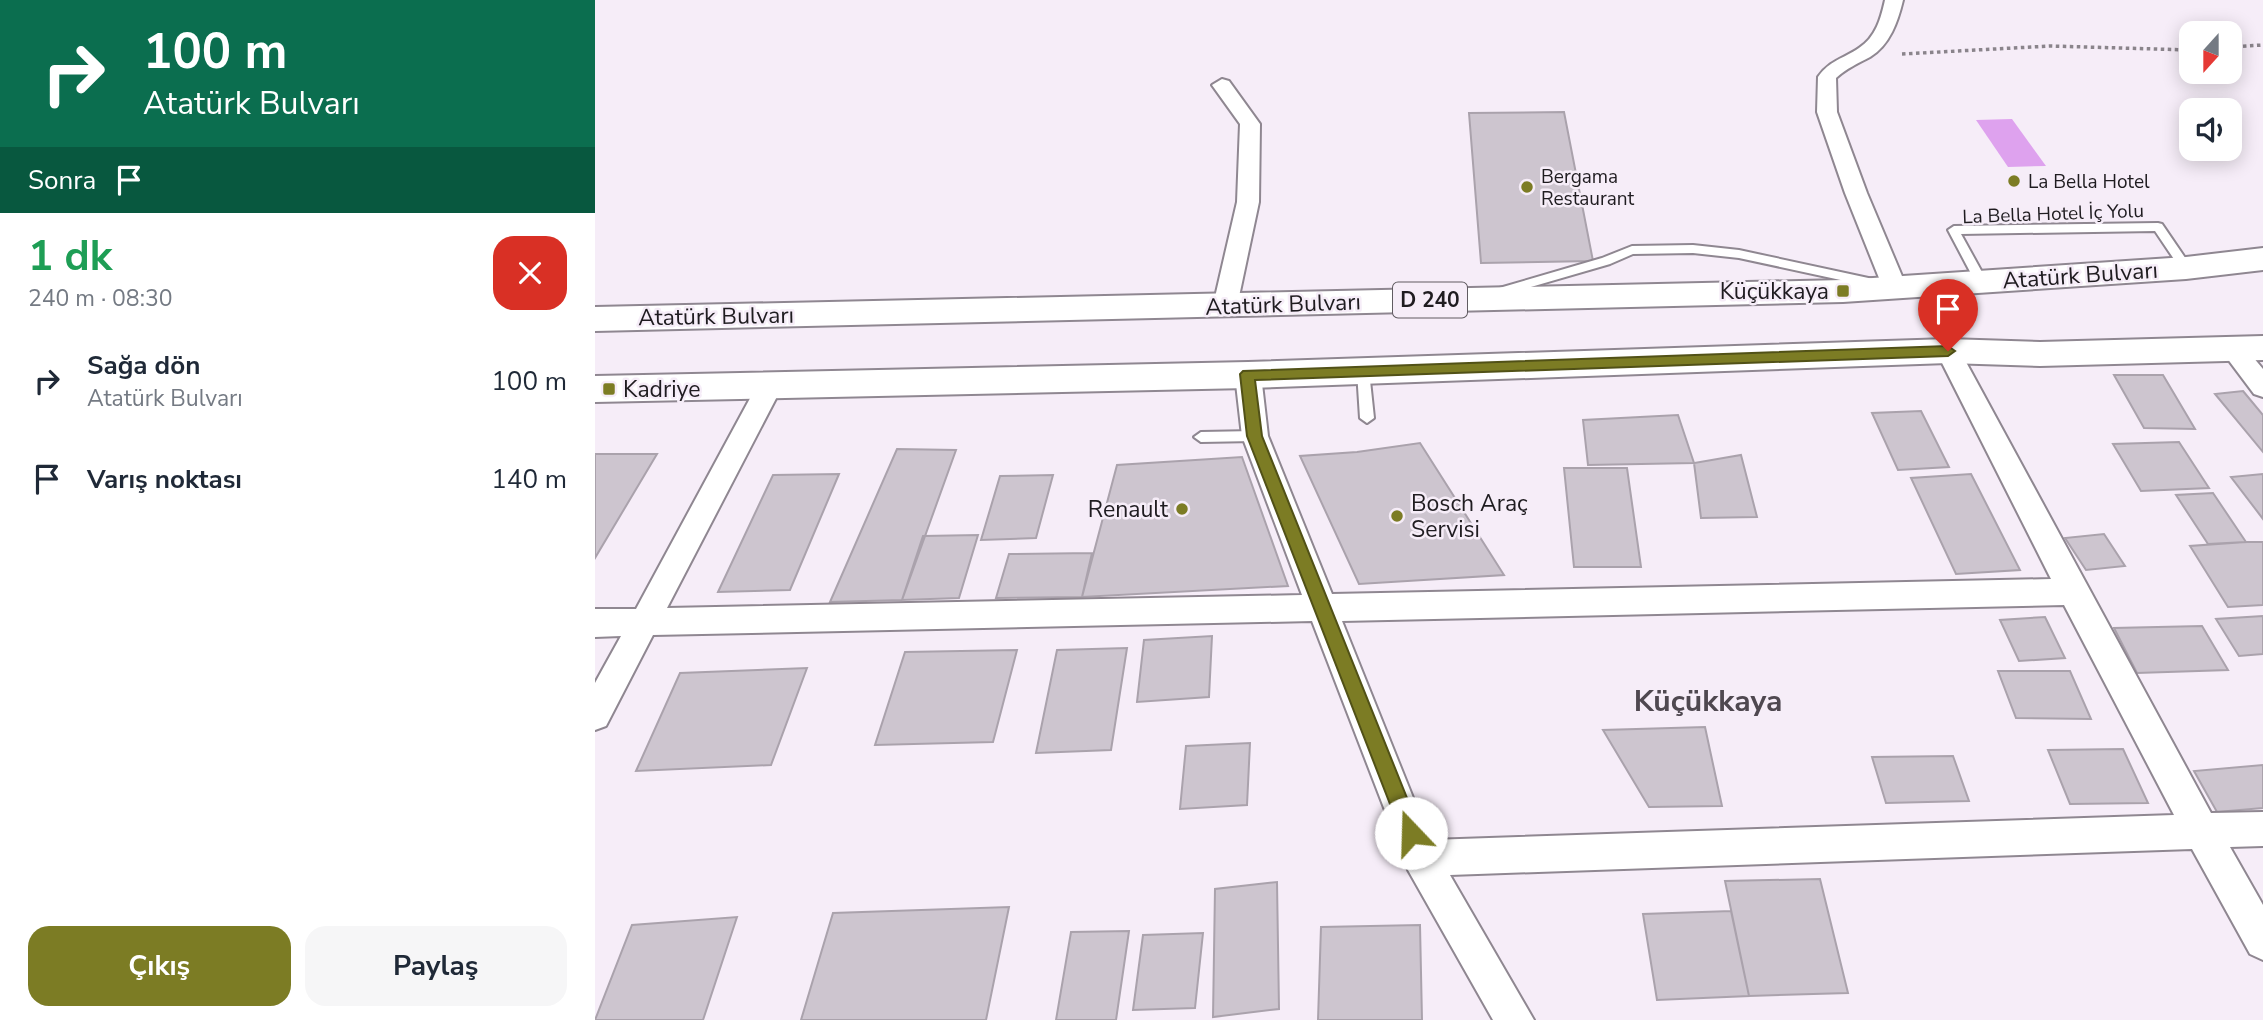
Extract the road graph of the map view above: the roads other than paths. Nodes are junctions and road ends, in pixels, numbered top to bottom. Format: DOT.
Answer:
graph roads {
  1 [pos="1894,0"];
  2 [pos="1222,85"];
  3 [pos="2263,259"];
  4 [pos="2186,268"];
  5 [pos="1982,283"];
  6 [pos="1895,288"];
  7 [pos="1475,299"];
  8 [pos="1225,306"];
  9 [pos="595,319"];
  10 [pos="2248,349"];
  11 [pos="1948,351"];
  12 [pos="1363,371"];
  13 [pos="1248,374"];
  14 [pos="770,385"];
  15 [pos="2263,387"];
  16 [pos="595,389"];
  17 [pos="1367,418"];
  18 [pos="1255,436"];
  19 [pos="1201,437"];
  20 [pos="2071,592"];
  21 [pos="1324,608"];
  22 [pos="595,622"];
  23 [pos="645,622"];
  24 [pos="595,715"];
  25 [pos="2263,829"];
  26 [pos="2200,830"];
  27 [pos="1420,858"];
  28 [pos="2263,941"];
  29 [pos="1515,1020"];
  1 -- 6 [label="street"];
  2 -- 8 [label="street"];
  3 -- 4 [label="highway, Atatürk Bulvarı / D 240"];
  4 -- 5 [label="highway, Atatürk Bulvarı / D 240"];
  4 -- 5 [label="lane, La Bella Hotel İç Yolu"];
  5 -- 6 [label="highway, Atatürk Bulvarı / D 240"];
  6 -- 7 [label="highway, Atatürk Bulvarı / D 240"];
  6 -- 7 [label="lane"];
  7 -- 8 [label="highway, Atatürk Bulvarı / D 240"];
  8 -- 9 [label="highway, Atatürk Bulvarı / D 240"];
  10 -- 11 [label="highway"];
  10 -- 15 [label="street"];
  11 -- 12 [label="highway"];
  11 -- 20 [label="street"];
  12 -- 13 [label="highway"];
  12 -- 17 [label="lane"];
  13 -- 14 [label="highway"];
  13 -- 18 [label="street"];
  14 -- 16 [label="highway"];
  14 -- 23 [label="street"];
  18 -- 19 [label="lane"];
  18 -- 21 [label="street"];
  20 -- 21 [label="street"];
  20 -- 26 [label="street"];
  21 -- 23 [label="street"];
  21 -- 27 [label="street"];
  22 -- 23 [label="street"];
  23 -- 24 [label="street"];
  25 -- 26 [label="street"];
  26 -- 27 [label="street"];
  26 -- 28 [label="street"];
  27 -- 29 [label="street"];
}
